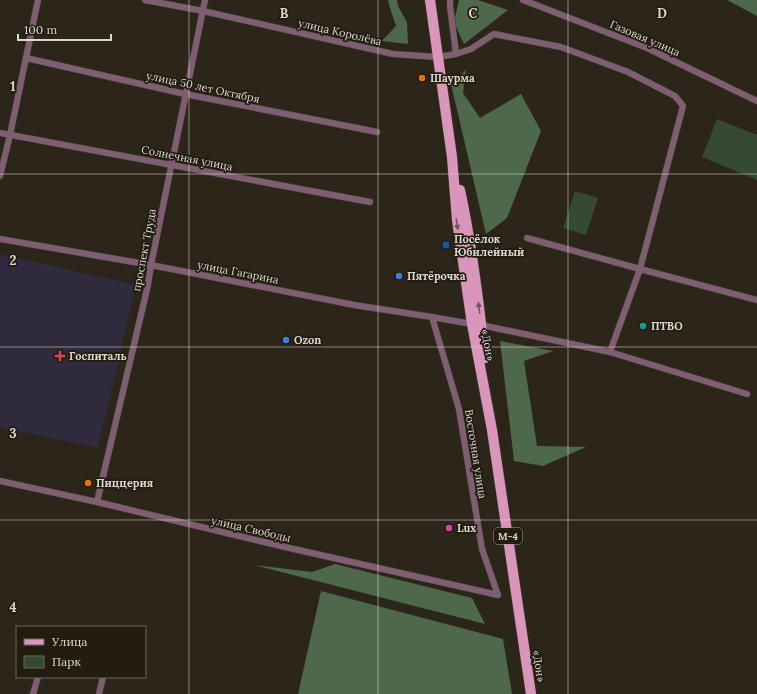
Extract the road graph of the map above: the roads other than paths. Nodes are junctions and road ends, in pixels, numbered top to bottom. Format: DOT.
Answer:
graph roads {
  1 [pos="38,0"];
  2 [pos="145,0"];
  3 [pos="205,0"];
  4 [pos="430,0"];
  5 [pos="450,0"];
  6 [pos="523,0"];
  7 [pos="203,11"];
  8 [pos="456,54"];
  9 [pos="438,57"];
  10 [pos="26,58"];
  11 [pos="185,94"];
  12 [pos="757,101"];
  13 [pos="377,132"];
  14 [pos="0,134"];
  15 [pos="10,135"];
  16 [pos="171,165"];
  17 [pos="0,176"];
  18 [pos="370,202"];
  19 [pos="0,238"];
  20 [pos="527,238"];
  21 [pos="151,265"];
  22 [pos="640,270"];
  23 [pos="757,300"];
  24 [pos="432,317"];
  25 [pos="477,325"];
  26 [pos="610,352"];
  27 [pos="747,394"];
  28 [pos="0,481"];
  29 [pos="96,502"];
  30 [pos="498,594"];
  31 [pos="38,678"];
  32 [pos="102,678"];
  33 [pos="33,694"];
  34 [pos="99,694"];
  35 [pos="531,694"];
  1 -- 10 [label="street"];
  2 -- 7 [label="street, улица Королёва"];
  3 -- 7 [label="street, проспект Труда"];
  4 -- 9 [label="main road"];
  5 -- 8 [label="street"];
  6 -- 12 [label="street, Газовая улица"];
  7 -- 9 [label="street, улица Королёва"];
  7 -- 11 [label="street, проспект Труда"];
  8 -- 9 [label="street"];
  8 -- 22 [label="street"];
  9 -- 25 [label="main road, «Дон»"];
  10 -- 11 [label="street, улица 50 лет Октября"];
  10 -- 15 [label="street"];
  11 -- 13 [label="street, улица 50 лет Октября"];
  11 -- 16 [label="street, проспект Труда"];
  14 -- 15 [label="street, Солнечная улица"];
  15 -- 16 [label="street, Солнечная улица"];
  15 -- 17 [label="street"];
  16 -- 18 [label="street, Солнечная улица"];
  16 -- 21 [label="street, проспект Труда"];
  19 -- 21 [label="street, улица Гагарина"];
  20 -- 22 [label="street"];
  21 -- 24 [label="street, улица Гагарина"];
  21 -- 29 [label="street, проспект Труда"];
  22 -- 23 [label="street"];
  22 -- 26 [label="street"];
  24 -- 25 [label="street, улица Гагарина"];
  24 -- 30 [label="street, Восточная улица"];
  25 -- 26 [label="street, улица Гагарина"];
  25 -- 35 [label="main road, «Дон» / М-4"];
  26 -- 27 [label="street, улица Гагарина"];
  28 -- 29 [label="street, улица Свободы"];
  29 -- 30 [label="street, улица Свободы"];
  31 -- 33 [label="street"];
  32 -- 34 [label="street"];
}
